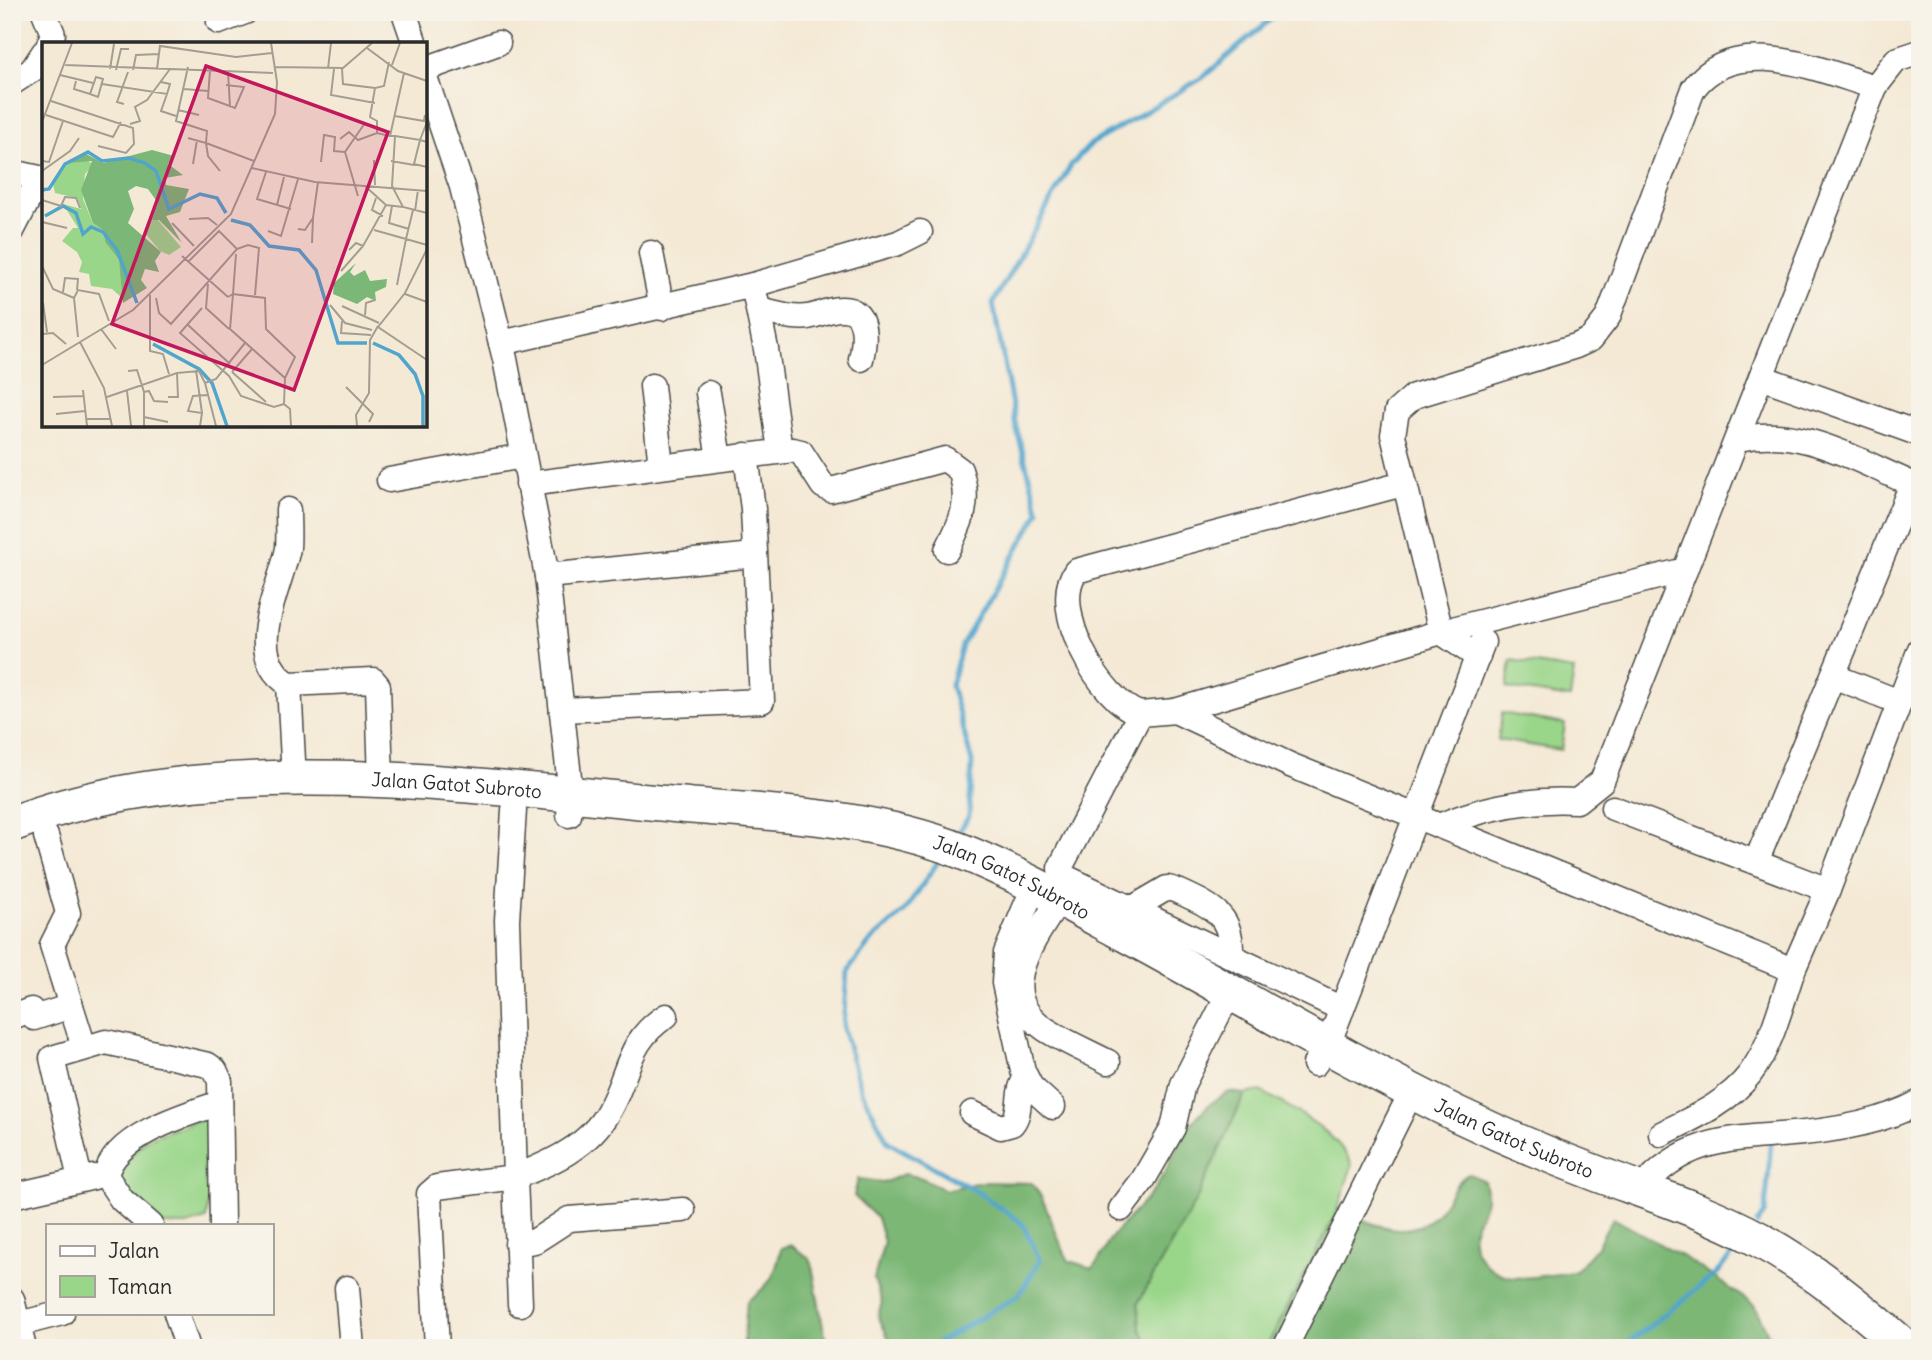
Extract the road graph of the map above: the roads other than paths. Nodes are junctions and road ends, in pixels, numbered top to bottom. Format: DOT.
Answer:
graph roads {
  1 [pos="44,12"];
  2 [pos="245,12"];
  3 [pos="219,22"];
  4 [pos="50,42"];
  5 [pos="498,43"];
  6 [pos="1920,52"];
  7 [pos="427,68"];
  8 [pos="427,83"];
  9 [pos="1875,87"];
  10 [pos="12,172"];
  11 [pos="42,179"];
  12 [pos="12,231"];
  13 [pos="920,232"];
  14 [pos="651,253"];
  15 [pos="753,285"];
  16 [pos="662,308"];
  17 [pos="760,310"];
  18 [pos="501,343"];
  19 [pos="861,359"];
  20 [pos="1762,377"];
  21 [pos="652,386"];
  22 [pos="708,393"];
  23 [pos="1920,434"];
  24 [pos="1738,439"];
  25 [pos="780,451"];
  26 [pos="746,455"];
  27 [pos="523,456"];
  28 [pos="719,458"];
  29 [pos="661,466"];
  30 [pos="389,480"];
  31 [pos="528,484"];
  32 [pos="1403,484"];
  33 [pos="1916,485"];
  34 [pos="288,510"];
  35 [pos="947,550"];
  36 [pos="754,555"];
  37 [pos="1685,570"];
  38 [pos="547,576"];
  39 [pos="1490,621"];
  40 [pos="1441,632"];
  41 [pos="1920,649"];
  42 [pos="1478,657"];
  43 [pos="1833,676"];
  44 [pos="289,684"];
  45 [pos="1899,702"];
  46 [pos="562,710"];
  47 [pos="1175,711"];
  48 [pos="1140,715"];
  49 [pos="294,780"];
  50 [pos="381,781"];
  51 [pos="1602,781"];
  52 [pos="1577,801"];
  53 [pos="570,805"];
  54 [pos="1613,808"];
  55 [pos="514,810"];
  56 [pos="1429,822"];
  57 [pos="12,824"];
  58 [pos="46,836"];
  59 [pos="12,847"];
  60 [pos="1756,862"];
  61 [pos="1828,890"];
  62 [pos="1046,905"];
  63 [pos="1133,908"];
  64 [pos="1231,955"];
  65 [pos="1793,970"];
  66 [pos="71,1006"];
  67 [pos="1221,1009"];
  68 [pos="1342,1009"];
  69 [pos="666,1016"];
  70 [pos="12,1017"];
  71 [pos="84,1047"];
  72 [pos="1321,1055"];
  73 [pos="1108,1062"];
  74 [pos="1026,1077"];
  75 [pos="1920,1102"];
  76 [pos="220,1103"];
  77 [pos="1053,1107"];
  78 [pos="1403,1110"];
  79 [pos="972,1113"];
  80 [pos="1661,1134"];
  81 [pos="106,1176"];
  82 [pos="515,1177"];
  83 [pos="80,1179"];
  84 [pos="1641,1189"];
  85 [pos="12,1196"];
  86 [pos="683,1209"];
  87 [pos="1121,1209"];
  88 [pos="150,1224"];
  89 [pos="222,1224"];
  90 [pos="1738,1240"];
  91 [pos="517,1244"];
  92 [pos="347,1288"];
  93 [pos="12,1299"];
  94 [pos="520,1304"];
  95 [pos="58,1314"];
  96 [pos="176,1314"];
  97 [pos="19,1324"];
  98 [pos="24,1348"];
  99 [pos="188,1348"];
  100 [pos="352,1348"];
  101 [pos="437,1348"];
  102 [pos="1285,1348"];
  103 [pos="1874,1348"];
  104 [pos="1906,1348"];
  1 -- 4 [label="street"];
  2 -- 3 [label="street"];
  5 -- 7 [label="street"];
  6 -- 9 [label="street"];
  8 -- 18 [label="street"];
  9 -- 20 [label="street"];
  9 -- 32 [label="street"];
  10 -- 11 [label="street"];
  11 -- 12 [label="street"];
  13 -- 15 [label="street"];
  14 -- 16 [label="street"];
  15 -- 16 [label="street"];
  15 -- 17 [label="street"];
  16 -- 18 [label="street"];
  17 -- 19 [label="street"];
  17 -- 25 [label="street"];
  18 -- 27 [label="street"];
  20 -- 23 [label="street"];
  20 -- 24 [label="street"];
  21 -- 29 [label="street"];
  22 -- 28 [label="street"];
  24 -- 33 [label="street"];
  24 -- 37 [label="street"];
  25 -- 26 [label="street"];
  25 -- 35 [label="street"];
  26 -- 28 [label="street"];
  26 -- 36 [label="street"];
  27 -- 30 [label="street"];
  27 -- 31 [label="street"];
  28 -- 29 [label="street"];
  29 -- 31 [label="street"];
  31 -- 38 [label="street"];
  32 -- 40 [label="street"];
  32 -- 48 [label="street"];
  33 -- 43 [label="street"];
  34 -- 44 [label="street"];
  36 -- 38 [label="street"];
  36 -- 46 [label="street"];
  37 -- 39 [label="street"];
  37 -- 51 [label="street"];
  38 -- 46 [label="street"];
  39 -- 40 [label="street"];
  39 -- 42 [label="street"];
  40 -- 42 [label="street"];
  40 -- 47 [label="street"];
  41 -- 45 [label="street"];
  42 -- 56 [label="street"];
  43 -- 45 [label="street"];
  43 -- 60 [label="street"];
  44 -- 49 [label="street"];
  44 -- 50 [label="street"];
  45 -- 61 [label="street"];
  46 -- 53 [label="street"];
  47 -- 48 [label="street"];
  47 -- 56 [label="street"];
  48 -- 63 [label="street"];
  49 -- 50 [label="highway, Jalan Gatot Subroto"];
  49 -- 57 [label="highway, Jalan Gatot Subroto"];
  50 -- 53 [label="highway, Jalan Gatot Subroto"];
  51 -- 52 [label="street"];
  51 -- 54 [label="street"];
  52 -- 54 [label="street"];
  52 -- 56 [label="street"];
  53 -- 55 [label="highway, Jalan Gatot Subroto"];
  53 -- 62 [label="highway, Jalan Gatot Subroto"];
  54 -- 60 [label="street"];
  55 -- 58 [label="highway, Jalan Gatot Subroto"];
  55 -- 82 [label="street"];
  56 -- 65 [label="street"];
  56 -- 68 [label="street"];
  58 -- 59 [label="highway, Jalan Gatot Subroto"];
  58 -- 66 [label="street"];
  60 -- 61 [label="street"];
  61 -- 65 [label="street"];
  62 -- 67 [label="highway, Jalan Gatot Subroto"];
  62 -- 72 [label="highway, Jalan Gatot Subroto"];
  62 -- 73 [label="street"];
  62 -- 74 [label="street"];
  63 -- 64 [label="street"];
  63 -- 64 [label="street"];
  64 -- 68 [label="street"];
  65 -- 80 [label="street"];
  66 -- 70 [label="street"];
  66 -- 71 [label="street"];
  67 -- 72 [label="highway, Jalan Gatot Subroto"];
  67 -- 87 [label="street"];
  68 -- 72 [label="street"];
  69 -- 82 [label="street"];
  71 -- 76 [label="street"];
  71 -- 83 [label="street"];
  72 -- 78 [label="highway, Jalan Gatot Subroto"];
  72 -- 84 [label="highway, Jalan Gatot Subroto"];
  74 -- 77 [label="street"];
  74 -- 79 [label="street"];
  75 -- 84 [label="street"];
  76 -- 81 [label="street"];
  76 -- 89 [label="street"];
  78 -- 90 [label="highway, Jalan Gatot Subroto"];
  78 -- 102 [label="street"];
  81 -- 83 [label="street"];
  81 -- 88 [label="street"];
  82 -- 91 [label="street"];
  82 -- 101 [label="street"];
  83 -- 85 [label="street"];
  84 -- 90 [label="highway, Jalan Gatot Subroto"];
  86 -- 91 [label="street"];
  90 -- 103 [label="highway, Jalan Gatot Subroto"];
  90 -- 104 [label="highway, Jalan Gatot Subroto"];
  91 -- 94 [label="street"];
  92 -- 100 [label="street"];
  93 -- 97 [label="street"];
  95 -- 97 [label="street"];
  96 -- 99 [label="street"];
  97 -- 98 [label="street"];
}
